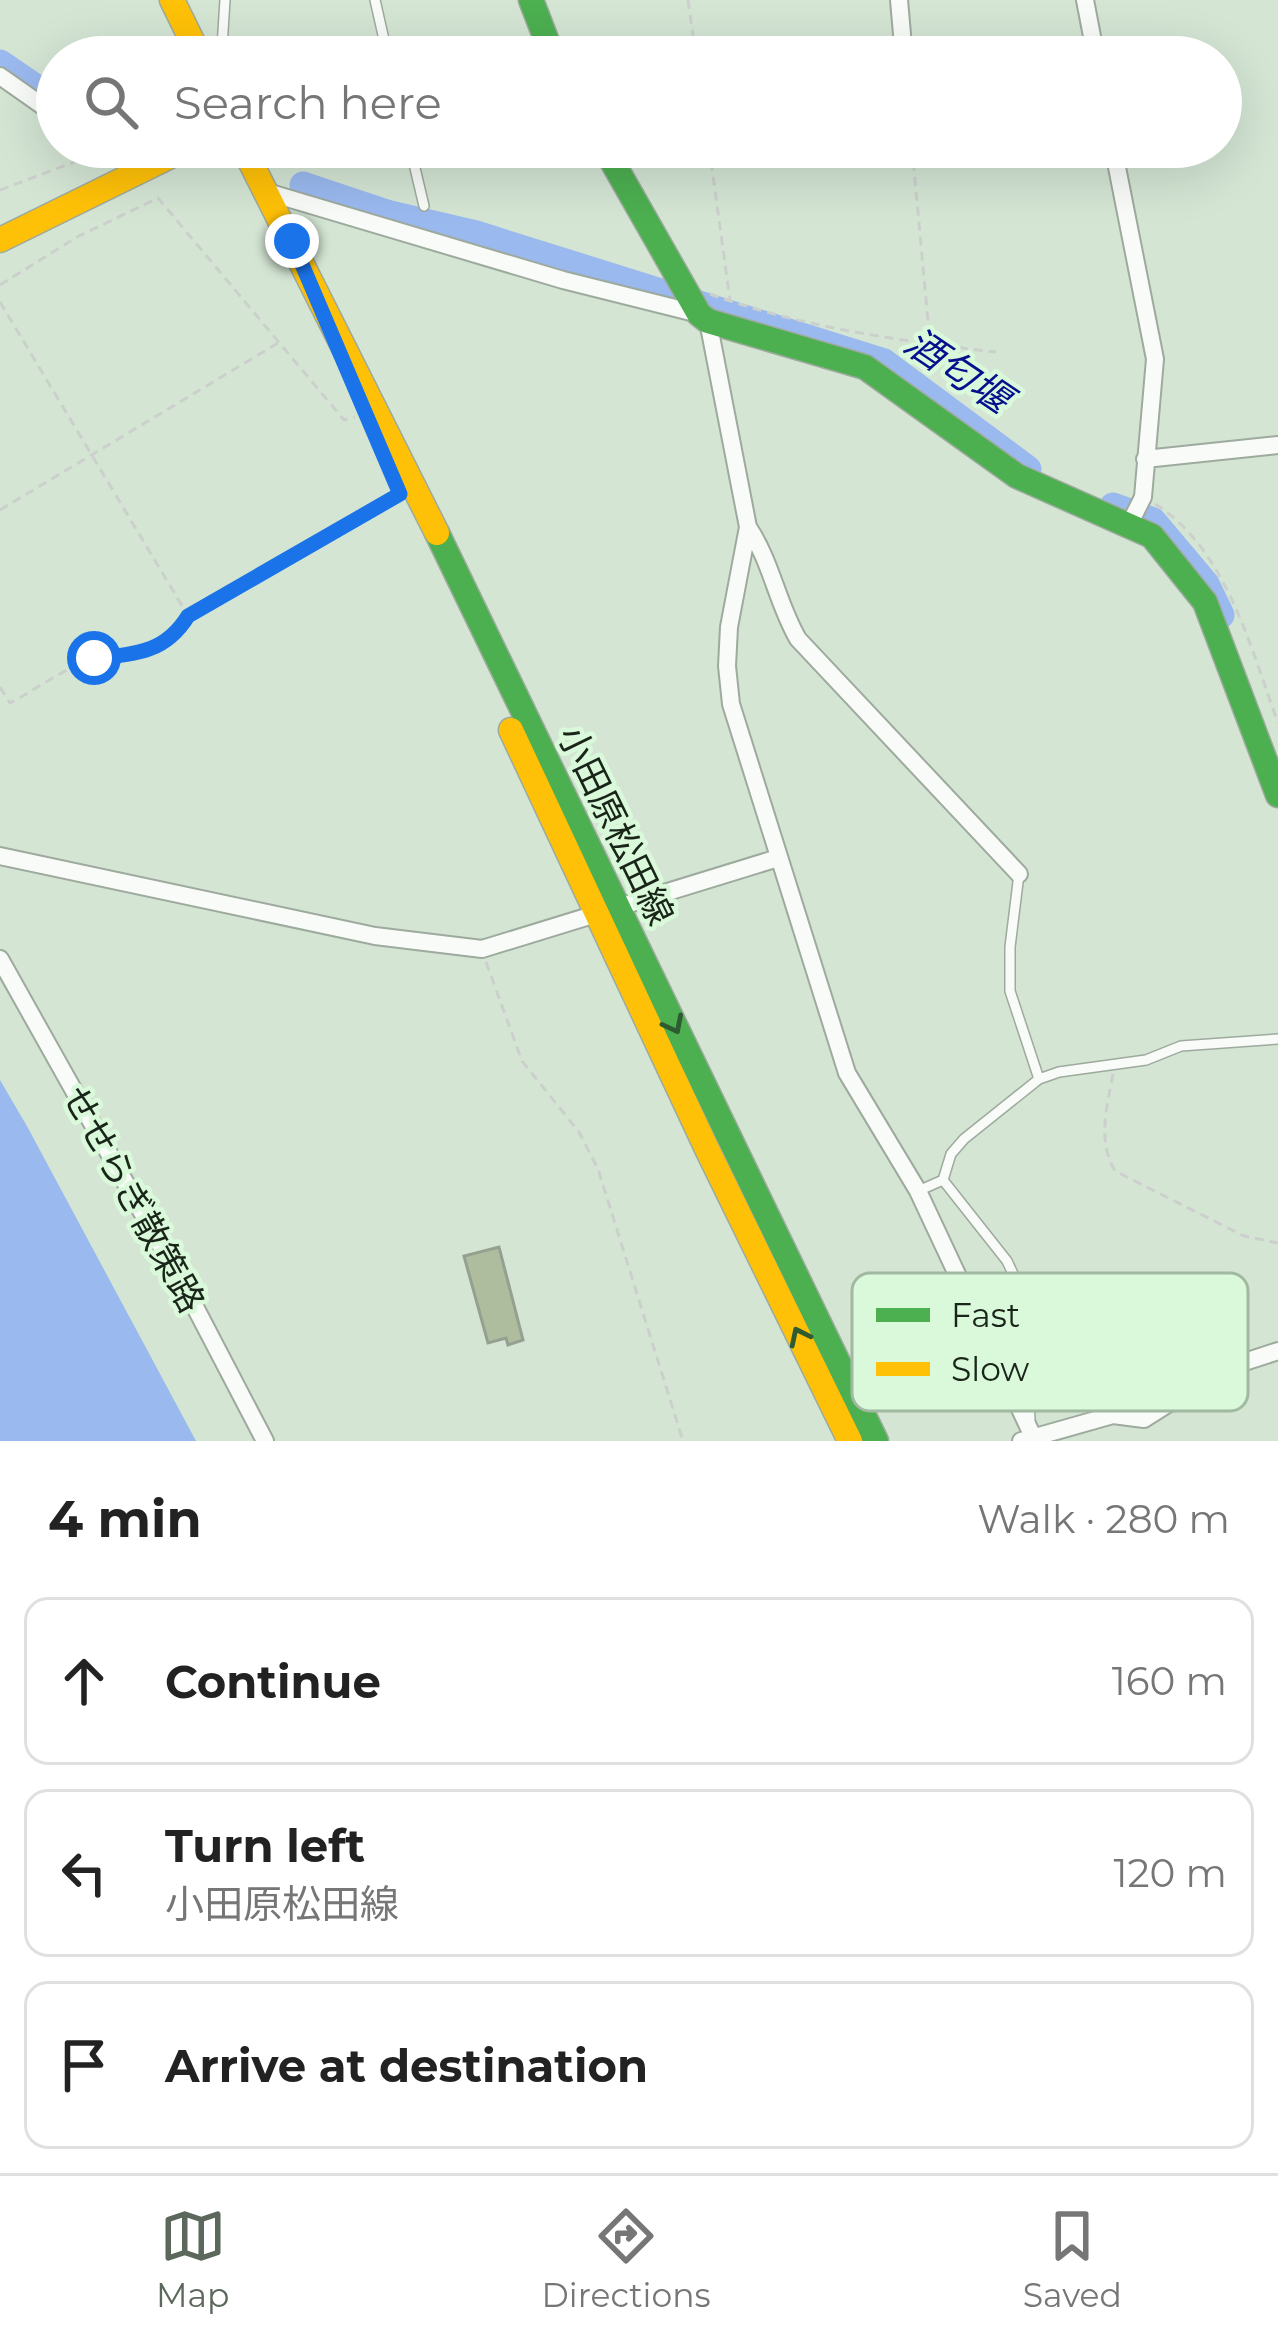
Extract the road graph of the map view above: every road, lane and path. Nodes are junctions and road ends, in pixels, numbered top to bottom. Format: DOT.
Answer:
graph roads {
  1 [pos="172,0"];
  2 [pos="224,0"];
  3 [pos="375,0"];
  4 [pos="531,0"];
  5 [pos="688,0"];
  6 [pos="899,0"];
  7 [pos="1085,0"];
  8 [pos="190,36"];
  9 [pos="222,36"];
  10 [pos="383,36"];
  11 [pos="545,36"];
  12 [pos="693,36"];
  13 [pos="902,36"];
  14 [pos="1092,36"];
  15 [pos="0,76"];
  16 [pos="36,101"];
  17 [pos="59,168"];
  18 [pos="146,168"];
  19 [pos="254,168"];
  20 [pos="415,168"];
  21 [pos="616,168"];
  22 [pos="712,168"];
  23 [pos="914,168"];
  24 [pos="1117,168"];
  25 [pos="0,190"];
  26 [pos="267,192"];
  27 [pos="424,206"];
  28 [pos="0,240"];
  29 [pos="292,241"];
  30 [pos="681,282"];
  31 [pos="0,285"];
  32 [pos="0,302"];
  33 [pos="730,302"];
  34 [pos="704,317"];
  35 [pos="279,343"];
  36 [pos="931,345"];
  37 [pos="996,352"];
  38 [pos="363,415"];
  39 [pos="1278,446"];
  40 [pos="91,456"];
  41 [pos="1145,459"];
  42 [pos="400,494"];
  43 [pos="0,510"];
  44 [pos="1130,524"];
  45 [pos="748,527"];
  46 [pos="188,616"];
  47 [pos="0,687"];
  48 [pos="1278,795"];
  49 [pos="0,856"];
  50 [pos="778,858"];
  51 [pos="1019,874"];
  52 [pos="607,911"];
  53 [pos="482,950"];
  54 [pos="0,959"];
  55 [pos="1278,1040"];
  56 [pos="1114,1066"];
  57 [pos="1039,1079"];
  58 [pos="943,1180"];
  59 [pos="918,1191"];
  60 [pos="1278,1243"];
  61 [pos="955,1273"];
  62 [pos="1013,1273"];
  63 [pos="1278,1351"];
  64 [pos="1248,1361"];
  65 [pos="852,1390"];
  66 [pos="862,1411"];
  67 [pos="1157,1411"];
  68 [pos="1030,1437"];
  69 [pos="265,1441"];
  70 [pos="683,1441"];
  71 [pos="850,1441"];
  72 [pos="876,1441"];
  1 -- 8 [label="main road"];
  2 -- 9 [label="lane"];
  3 -- 10 [label="lane"];
  4 -- 11 [label="main road"];
  5 -- 12 [label="path"];
  6 -- 13 [label="street"];
  7 -- 14 [label="street"];
  15 -- 16 [label="street"];
  17 -- 25 [label="path"];
  18 -- 28 [label="main road"];
  19 -- 26 [label="main road, 小田原松田線"];
  20 -- 27 [label="lane"];
  21 -- 30 [label="main road"];
  22 -- 33 [label="path"];
  23 -- 36 [label="path"];
  24 -- 41 [label="street"];
  26 -- 29 [label="main road, 小田原松田線"];
  26 -- 34 [label="street"];
  29 -- 38 [label="main road, 小田原松田線"];
  29 -- 52 [label="main road, 小田原松田線"];
  30 -- 33 [label="path"];
  30 -- 34 [label="main road"];
  31 -- 35 [label="path"];
  32 -- 40 [label="path"];
  33 -- 36 [label="path"];
  34 -- 44 [label="main road"];
  34 -- 45 [label="street"];
  35 -- 38 [label="path"];
  35 -- 40 [label="path"];
  36 -- 37 [label="path"];
  38 -- 42 [label="main road, 小田原松田線"];
  39 -- 41 [label="street"];
  40 -- 43 [label="path"];
  40 -- 46 [label="path"];
  41 -- 44 [label="street"];
  42 -- 46 [label="path"];
  42 -- 52 [label="main road, 小田原松田線"];
  44 -- 48 [label="main road"];
  45 -- 50 [label="street"];
  45 -- 51 [label="street"];
  46 -- 47 [label="path"];
  49 -- 53 [label="street"];
  50 -- 52 [label="street"];
  50 -- 59 [label="street"];
  51 -- 57 [label="lane"];
  52 -- 53 [label="street"];
  52 -- 65 [label="main road, 小田原松田線, one-way"];
  71 -- 52 [label="main road, 小田原松田線, one-way"];
  53 -- 70 [label="path"];
  54 -- 69 [label="street, せせらぎ散策路"];
  55 -- 56 [label="lane"];
  56 -- 57 [label="lane"];
  56 -- 60 [label="path"];
  57 -- 58 [label="lane"];
  58 -- 59 [label="lane"];
  58 -- 62 [label="lane"];
  59 -- 61 [label="street"];
  63 -- 64 [label="street"];
  66 -- 72 [label="main road, 小田原松田線, one-way"];
  67 -- 68 [label="street"];
}
